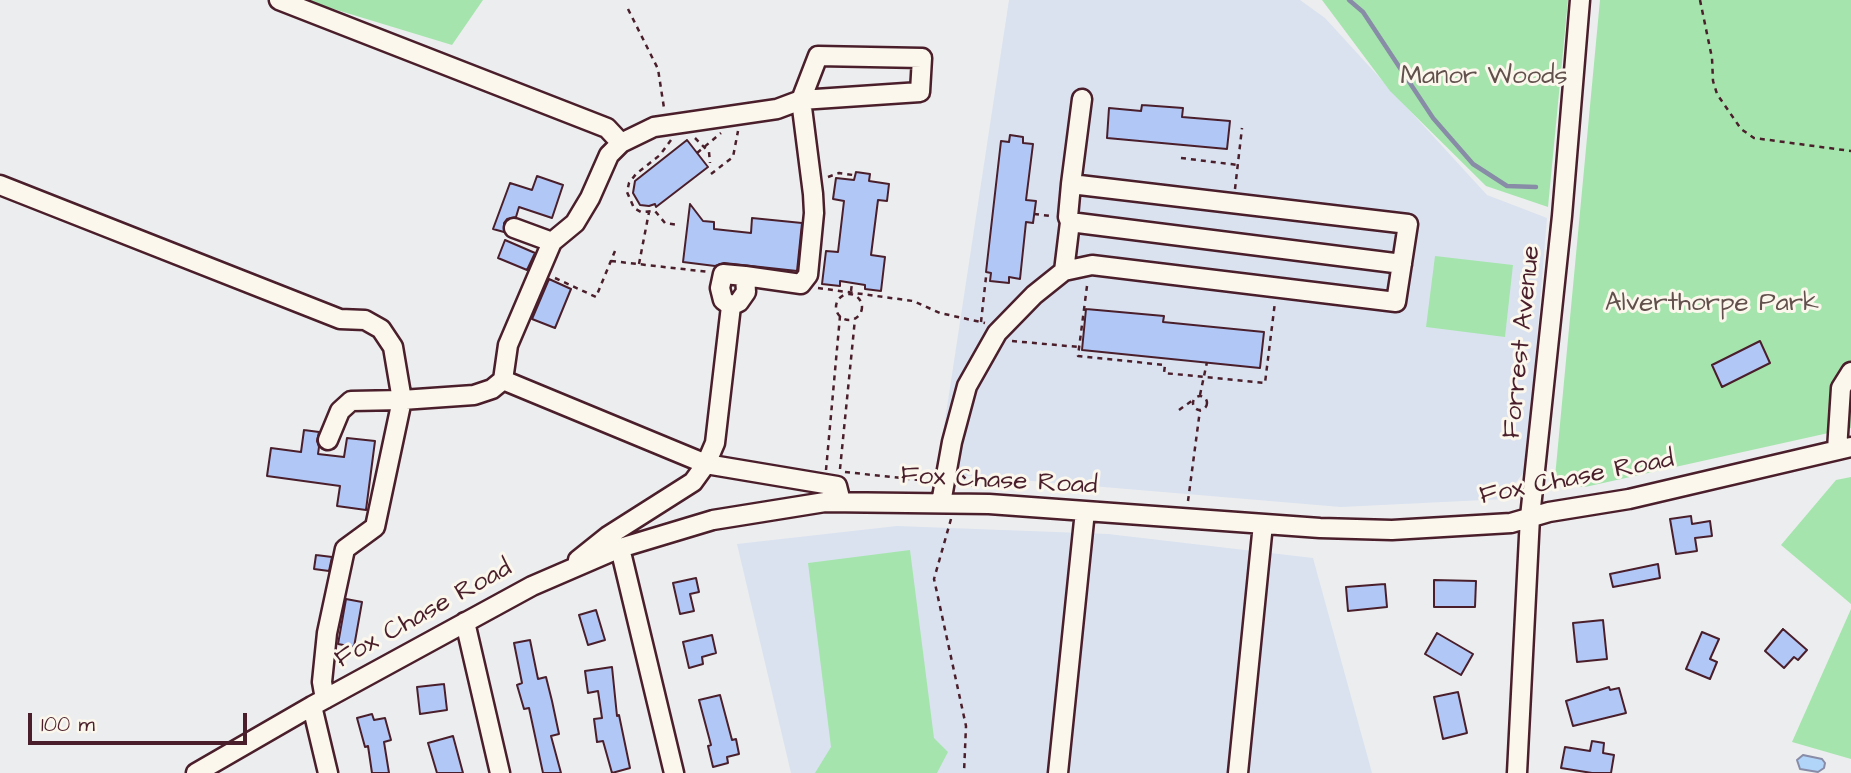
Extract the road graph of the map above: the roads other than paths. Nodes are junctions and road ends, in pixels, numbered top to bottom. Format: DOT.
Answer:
graph roads {
  1 [pos="279,0"];
  2 [pos="1580,0"];
  3 [pos="1082,99"];
  4 [pos="801,100"];
  5 [pos="621,143"];
  6 [pos="1071,184"];
  7 [pos="0,185"];
  8 [pos="1070,222"];
  9 [pos="514,228"];
  10 [pos="552,242"];
  11 [pos="1402,264"];
  12 [pos="1064,271"];
  13 [pos="746,276"];
  14 [pos="730,306"];
  15 [pos="1851,372"];
  16 [pos="503,380"];
  17 [pos="402,400"];
  18 [pos="328,440"];
  19 [pos="1844,449"];
  20 [pos="706,464"];
  21 [pos="841,502"];
  22 [pos="947,508"];
  23 [pos="1086,511"];
  24 [pos="1530,517"];
  25 [pos="1263,524"];
  26 [pos="620,548"];
  27 [pos="563,573"];
  28 [pos="465,622"];
  29 [pos="319,703"];
  30 [pos="196,773"];
  31 [pos="328,773"];
  32 [pos="500,773"];
  33 [pos="674,773"];
  34 [pos="1058,773"];
  35 [pos="1238,773"];
  36 [pos="1517,773"];
  1 -- 5 [label="street"];
  2 -- 24 [label="street, Forrest Avenue"];
  3 -- 6 [label="street"];
  4 -- 4 [label="street"];
  4 -- 5 [label="street"];
  4 -- 13 [label="street"];
  5 -- 10 [label="street"];
  6 -- 8 [label="street"];
  6 -- 11 [label="street"];
  7 -- 17 [label="street"];
  8 -- 11 [label="street"];
  8 -- 12 [label="street"];
  9 -- 10 [label="street"];
  10 -- 16 [label="street"];
  11 -- 12 [label="street"];
  12 -- 22 [label="street"];
  13 -- 14 [label="street"];
  13 -- 14 [label="street"];
  14 -- 20 [label="street"];
  15 -- 19 [label="street"];
  16 -- 17 [label="street"];
  16 -- 20 [label="street"];
  17 -- 18 [label="street"];
  17 -- 29 [label="street"];
  19 -- 24 [label="street, Fox Chase Road"];
  20 -- 21 [label="street"];
  20 -- 27 [label="street"];
  21 -- 22 [label="street, Fox Chase Road"];
  21 -- 26 [label="street, Fox Chase Road"];
  22 -- 23 [label="street, Fox Chase Road"];
  23 -- 25 [label="street, Fox Chase Road"];
  23 -- 34 [label="street"];
  24 -- 25 [label="street, Fox Chase Road"];
  24 -- 36 [label="street, Forrest Avenue"];
  25 -- 35 [label="street"];
  26 -- 27 [label="street, Fox Chase Road"];
  26 -- 33 [label="street"];
  27 -- 28 [label="street, Fox Chase Road"];
  28 -- 29 [label="street, Fox Chase Road"];
  28 -- 32 [label="street"];
  29 -- 30 [label="street, Fox Chase Road"];
  29 -- 31 [label="street"];
}
